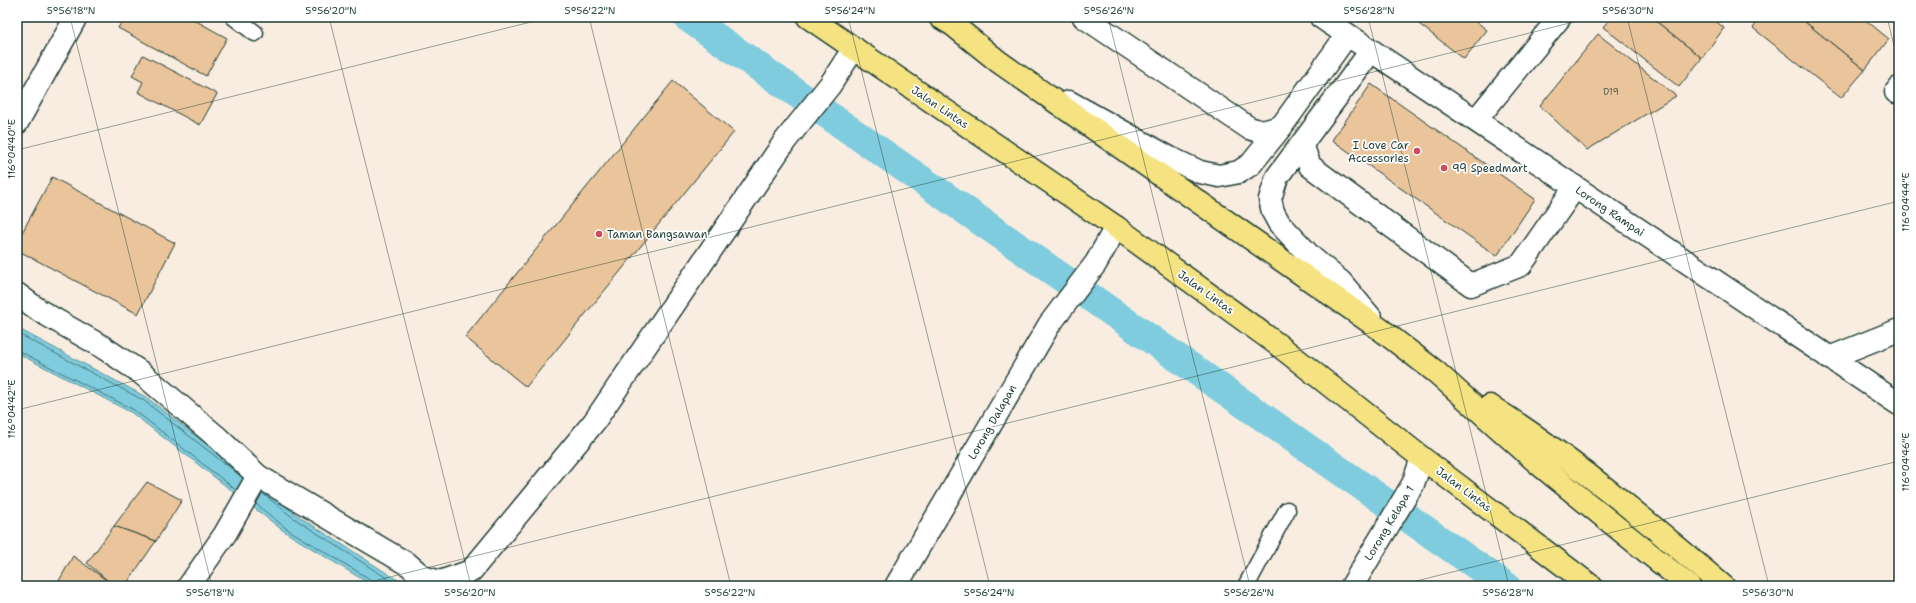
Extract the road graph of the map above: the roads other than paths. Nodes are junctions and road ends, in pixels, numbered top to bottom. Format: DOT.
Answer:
graph roads {
  1 [pos="76,17"];
  2 [pos="234,17"];
  3 [pos="808,17"];
  4 [pos="940,17"];
  5 [pos="1084,17"];
  6 [pos="1321,17"];
  7 [pos="1560,17"];
  8 [pos="255,33"];
  9 [pos="1347,35"];
  10 [pos="854,48"];
  11 [pos="1371,51"];
  12 [pos="998,62"];
  13 [pos="1476,120"];
  14 [pos="17,123"];
  15 [pos="1281,127"];
  16 [pos="1302,145"];
  17 [pos="1575,187"];
  18 [pos="1116,227"];
  19 [pos="17,294"];
  20 [pos="1380,329"];
  21 [pos="1899,330"];
  22 [pos="1829,358"];
  23 [pos="1436,372"];
  24 [pos="1899,404"];
  25 [pos="1422,458"];
  26 [pos="258,476"];
  27 [pos="1287,510"];
  28 [pos="438,584"];
  29 [pos="189,586"];
  30 [pos="896,586"];
  31 [pos="1246,586"];
  32 [pos="1352,586"];
  33 [pos="1590,586"];
  34 [pos="1690,586"];
  35 [pos="1723,586"];
  1 -- 14 [label="street"];
  2 -- 8 [label="lane"];
  3 -- 10 [label="highway, Jalan Lintas"];
  4 -- 12 [label="highway"];
  5 -- 15 [label="street"];
  6 -- 9 [label="street, Lorong Rampai"];
  7 -- 13 [label="street"];
  9 -- 11 [label="street, Lorong Rampai"];
  9 -- 15 [label="street"];
  10 -- 18 [label="highway, Jalan Lintas"];
  10 -- 28 [label="street"];
  11 -- 13 [label="street, Lorong Rampai"];
  11 -- 16 [label="street"];
  12 -- 15 [label="street"];
  12 -- 20 [label="highway"];
  13 -- 17 [label="street, Lorong Rampai"];
  16 -- 17 [label="street"];
  16 -- 20 [label="street"];
  17 -- 22 [label="street, Lorong Rampai"];
  18 -- 25 [label="highway, Jalan Lintas"];
  18 -- 30 [label="street, Lorong Dalapan"];
  19 -- 26 [label="street"];
  20 -- 23 [label="highway"];
  21 -- 22 [label="street"];
  22 -- 24 [label="street, Lorong Rampai"];
  23 -- 34 [label="highway"];
  23 -- 35 [label="highway"];
  25 -- 32 [label="street, Lorong Kelapa 1"];
  25 -- 33 [label="highway, Jalan Lintas"];
  26 -- 28 [label="street"];
  26 -- 29 [label="street"];
  27 -- 31 [label="lane"];
}
